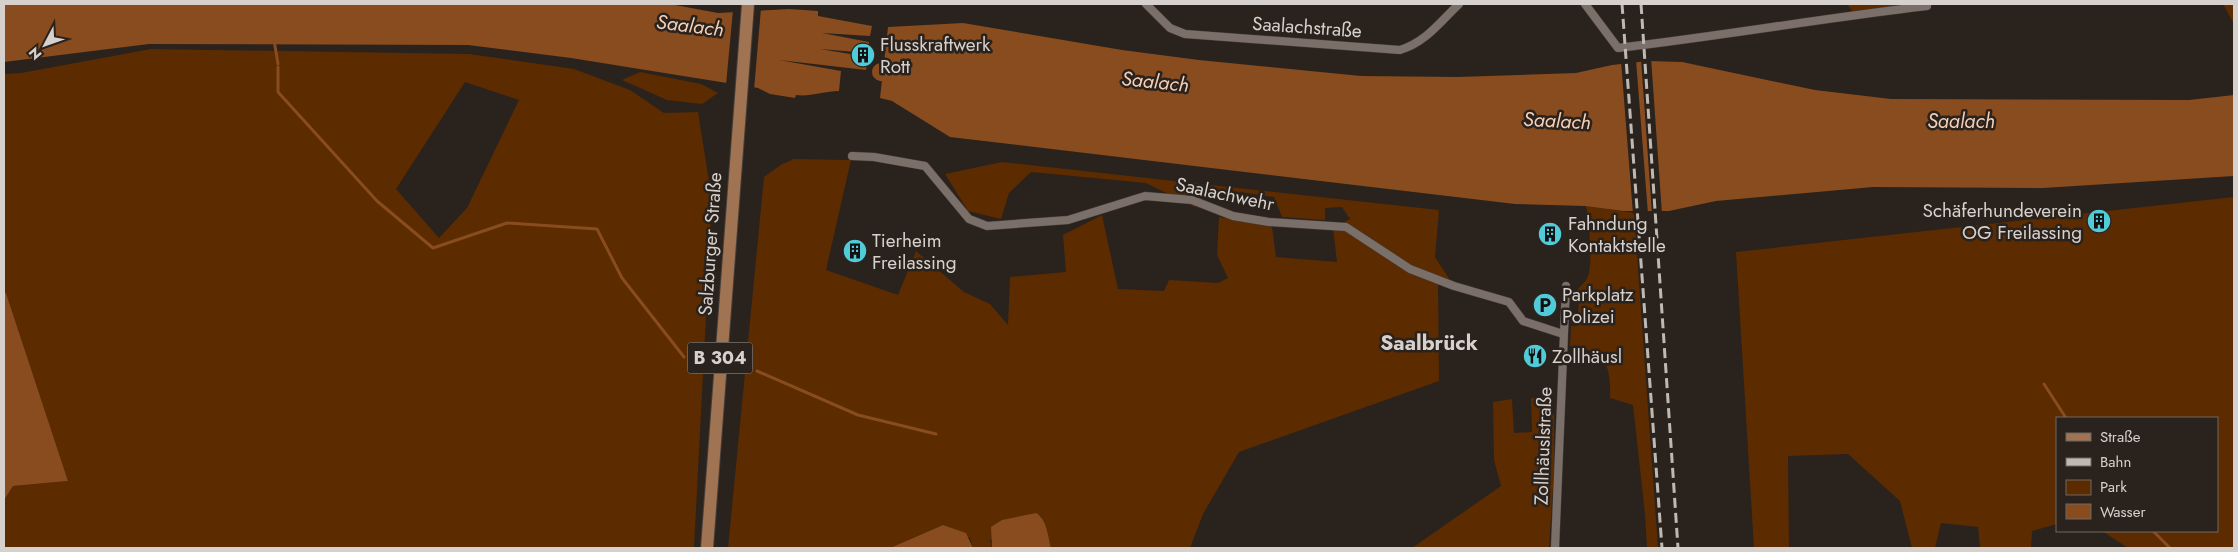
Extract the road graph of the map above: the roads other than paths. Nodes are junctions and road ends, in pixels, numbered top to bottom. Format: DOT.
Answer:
graph roads {
  1 [pos="748,4"];
  2 [pos="1146,4"];
  3 [pos="1459,4"];
  4 [pos="1585,4"];
  5 [pos="1927,6"];
  6 [pos="852,156"];
  7 [pos="1566,286"];
  8 [pos="1563,334"];
  9 [pos="707,548"];
  10 [pos="1555,548"];
  1 -- 9 [label="main road, Salzburger Straße / B 304"];
  2 -- 3 [label="street, Saalachstraße"];
  4 -- 5 [label="street"];
  6 -- 8 [label="street, Saalachwehr"];
  7 -- 8 [label="street, Zollhäuslstraße"];
  8 -- 10 [label="street, Zollhäuslstraße"];
}
